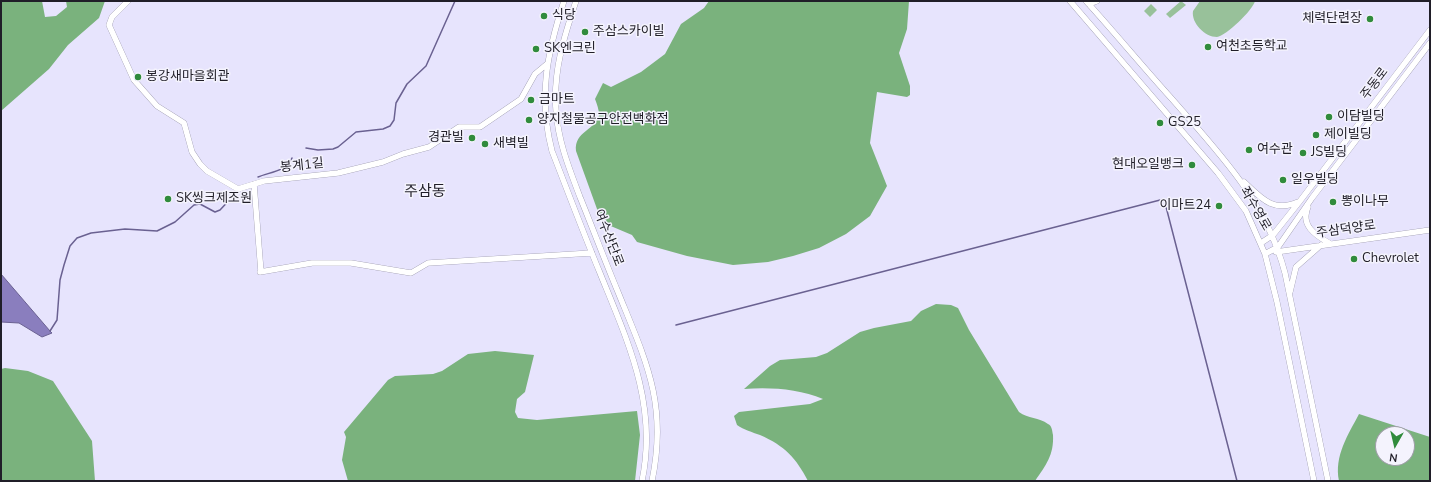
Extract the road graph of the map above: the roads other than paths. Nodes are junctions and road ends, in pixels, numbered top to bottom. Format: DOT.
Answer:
graph roads {
  1 [pos="128,1"];
  2 [pos="564,1"];
  3 [pos="576,1"];
  4 [pos="1070,1"];
  5 [pos="1097,1"];
  6 [pos="1087,3"];
  7 [pos="1430,30"];
  8 [pos="1430,43"];
  9 [pos="547,64"];
  10 [pos="558,66"];
  11 [pos="1236,174"];
  12 [pos="254,184"];
  13 [pos="1312,198"];
  14 [pos="1300,201"];
  15 [pos="1430,230"];
  16 [pos="1273,235"];
  17 [pos="1261,242"];
  18 [pos="1329,243"];
  19 [pos="1321,245"];
  20 [pos="1278,249"];
  21 [pos="592,253"];
  22 [pos="1265,254"];
  23 [pos="1289,297"];
  24 [pos="642,481"];
  25 [pos="652,481"];
  26 [pos="1314,481"];
  27 [pos="1328,481"];
  1 -- 12 [label="street, 봉계1길"];
  2 -- 9 [label="street, 여수산단로"];
  3 -- 10 [label="street, 여수산단로"];
  4 -- 17 [label="street, 좌수영로"];
  5 -- 6 [label="street"];
  6 -- 11 [label="street, 좌수영로"];
  7 -- 14 [label="street, 주동로"];
  8 -- 13 [label="street, 주동로"];
  9 -- 10 [label="street"];
  9 -- 12 [label="street, 봉계1길"];
  9 -- 21 [label="street, 여수산단로"];
  10 -- 25 [label="street, 여수산단로"];
  11 -- 14 [label="street"];
  11 -- 16 [label="street, 좌수영로"];
  12 -- 21 [label="street, 여수산단로"];
  13 -- 18 [label="street"];
  13 -- 20 [label="street, 주동로"];
  14 -- 16 [label="street, 주동로"];
  15 -- 18 [label="street, 주삼덕양로"];
  16 -- 17 [label="street, 주동로"];
  16 -- 20 [label="street, 좌수영로"];
  17 -- 22 [label="street, 좌수영로"];
  18 -- 19 [label="street, 주삼덕양로"];
  19 -- 20 [label="street, 주삼덕양로"];
  19 -- 23 [label="street"];
  20 -- 22 [label="street, 주동로"];
  20 -- 23 [label="street, 좌수영로"];
  21 -- 24 [label="street, 여수산단로"];
  22 -- 26 [label="street, 좌수영로"];
  23 -- 27 [label="street, 좌수영로"];
}
